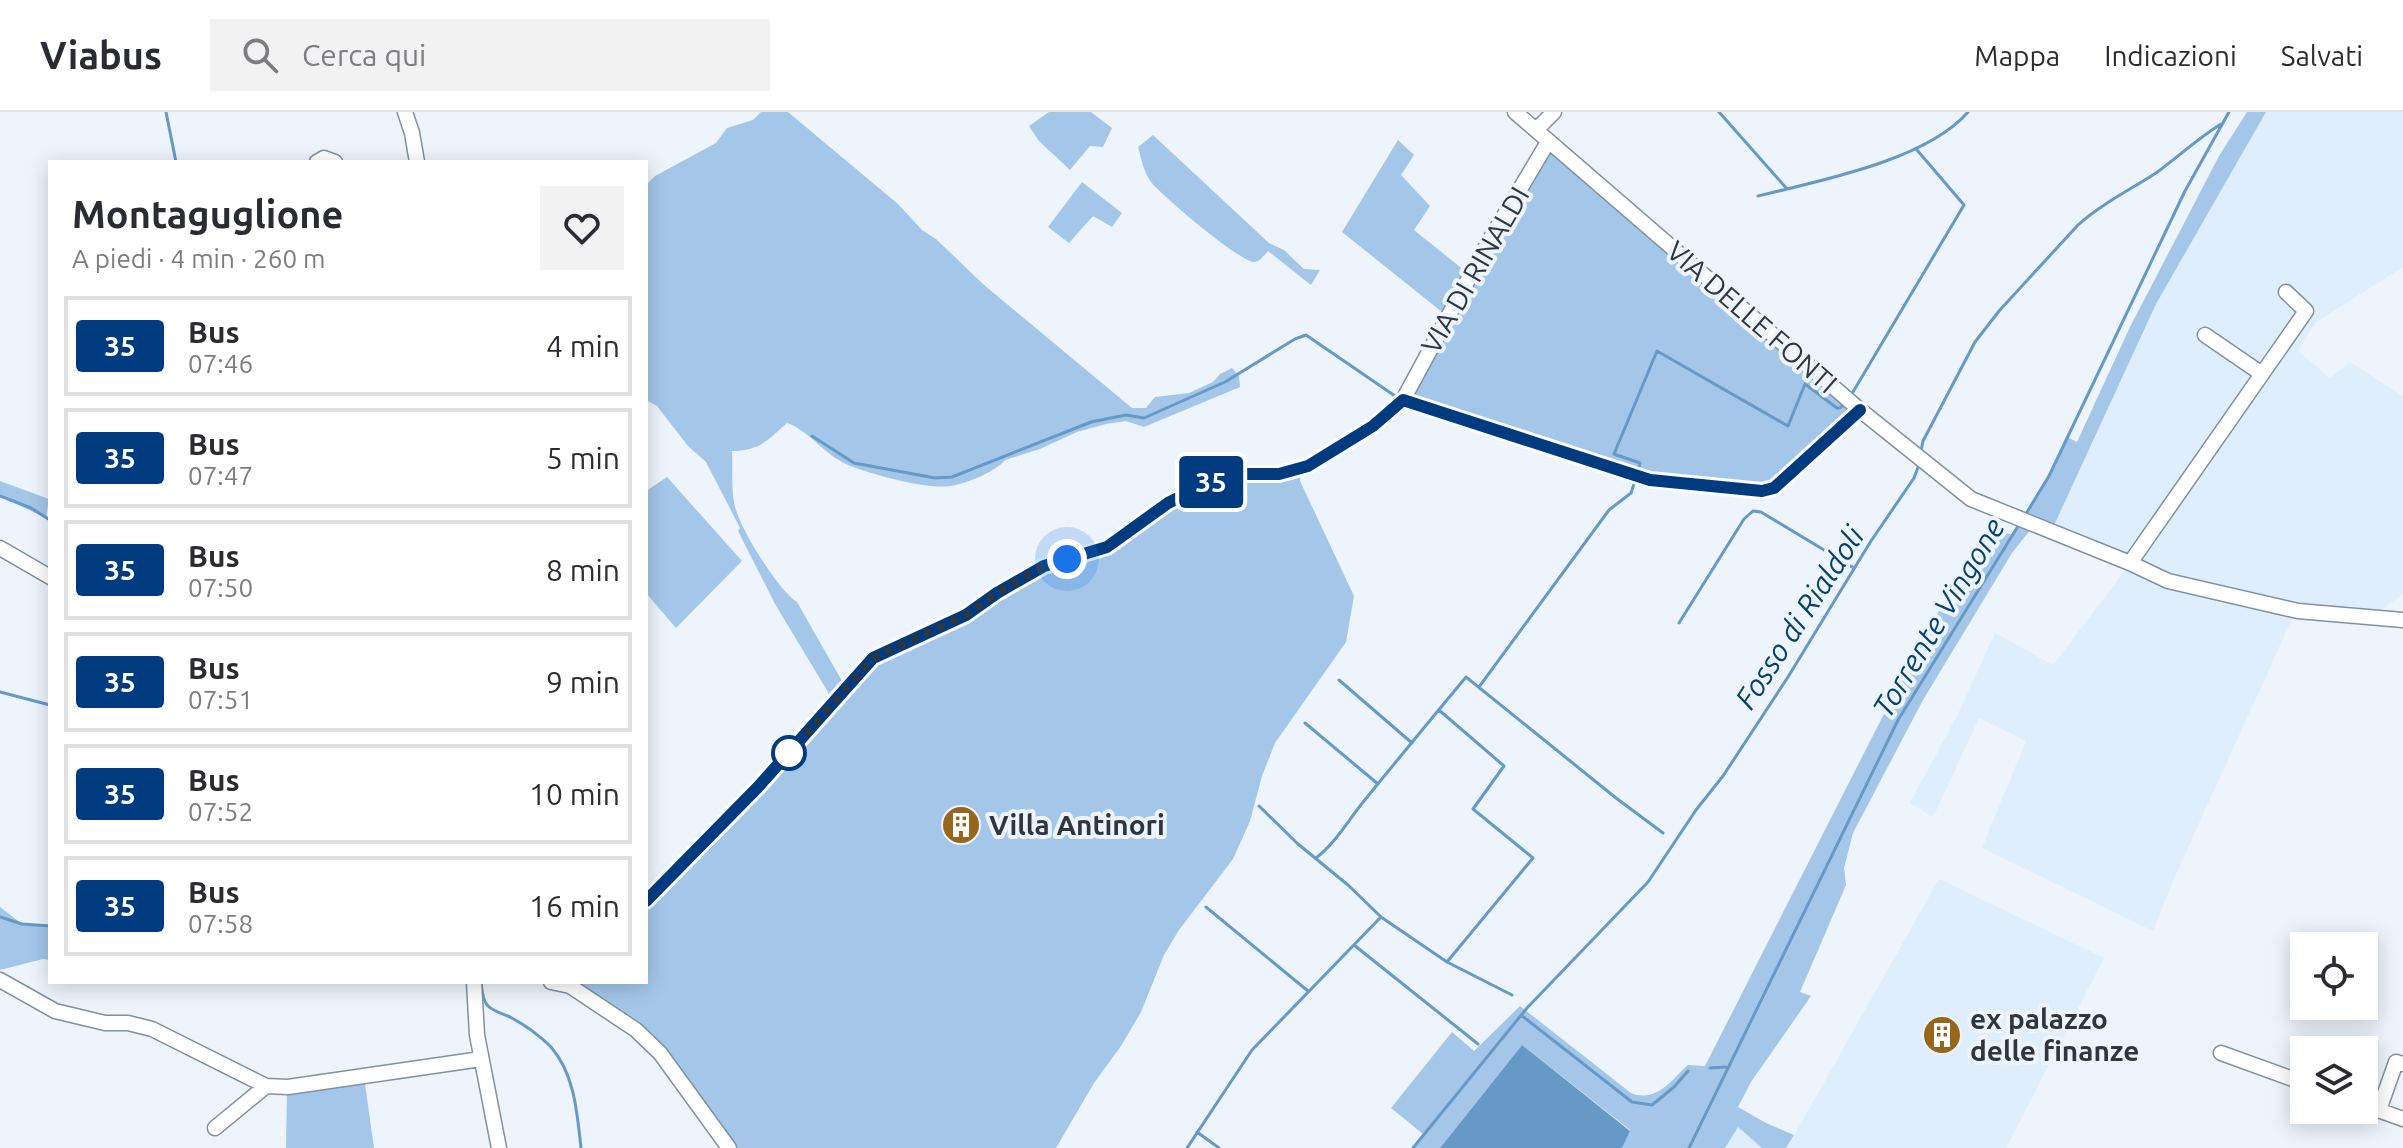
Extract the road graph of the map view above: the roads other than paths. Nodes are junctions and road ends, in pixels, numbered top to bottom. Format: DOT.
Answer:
graph roads {
  1 [pos="405,112"];
  2 [pos="1515,112"];
  3 [pos="1554,112"];
  4 [pos="1536,130"];
  5 [pos="1548,142"];
  6 [pos="417,160"];
  7 [pos="2286,292"];
  8 [pos="2205,335"];
  9 [pos="2262,374"];
  10 [pos="1403,400"];
  11 [pos="1860,410"];
  12 [pos="0,548"];
  13 [pos="2130,563"];
  14 [pos="48,576"];
  15 [pos="2403,620"];
  16 [pos="648,899"];
  17 [pos="0,980"];
  18 [pos="474,984"];
  19 [pos="571,984"];
  20 [pos="2221,1053"];
  21 [pos="481,1059"];
  22 [pos="2403,1064"];
  23 [pos="2290,1078"];
  24 [pos="266,1086"];
  25 [pos="2379,1110"];
  26 [pos="2403,1119"];
  27 [pos="215,1128"];
  28 [pos="499,1148"];
  29 [pos="729,1148"];
  1 -- 6 [label="street"];
  2 -- 4 [label="street, VIA DELLE FONTI"];
  3 -- 4 [label="street"];
  4 -- 5 [label="street, VIA DELLE FONTI"];
  5 -- 10 [label="street, VIA DI RINALDI"];
  5 -- 11 [label="street, VIA DELLE FONTI"];
  7 -- 9 [label="street"];
  8 -- 9 [label="street"];
  9 -- 13 [label="street"];
  10 -- 11 [label="street"];
  10 -- 16 [label="street, VIA DI RINALDI"];
  11 -- 13 [label="street, VIA DELLE FONTI"];
  12 -- 14 [label="street"];
  13 -- 15 [label="street, VIA DELLE FONTI"];
  17 -- 24 [label="street"];
  18 -- 21 [label="street"];
  19 -- 29 [label="street"];
  20 -- 23 [label="street"];
  21 -- 24 [label="street"];
  21 -- 28 [label="street"];
  22 -- 25 [label="street"];
  24 -- 27 [label="street"];
  25 -- 26 [label="street"];
}
